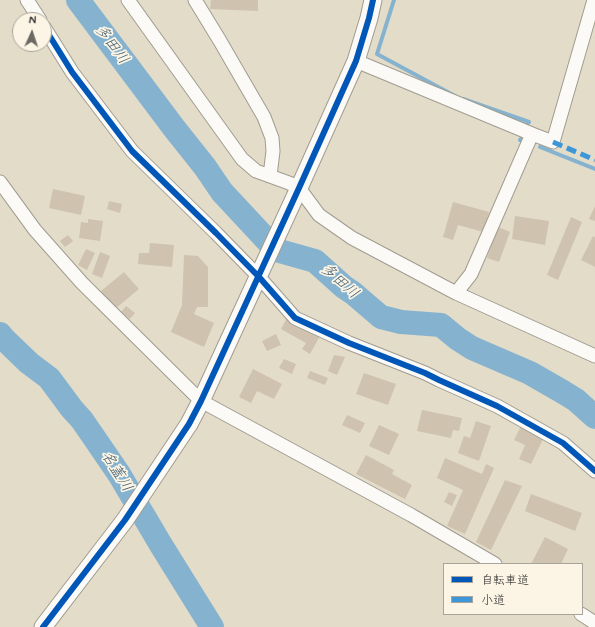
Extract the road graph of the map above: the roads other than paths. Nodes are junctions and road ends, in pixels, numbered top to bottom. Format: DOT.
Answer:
graph roads {
  1 [pos="27,0"];
  2 [pos="128,0"];
  3 [pos="195,0"];
  4 [pos="373,0"];
  5 [pos="594,0"];
  6 [pos="35,12"];
  7 [pos="52,40"];
  8 [pos="356,61"];
  9 [pos="532,134"];
  10 [pos="270,176"];
  11 [pos="0,182"];
  12 [pos="296,194"];
  13 [pos="261,273"];
  14 [pos="456,293"];
  15 [pos="595,356"];
  16 [pos="201,401"];
  17 [pos="595,471"];
  18 [pos="493,563"];
  19 [pos="583,615"];
  20 [pos="595,623"];
  21 [pos="43,627"];
  1 -- 6 [label="street"];
  2 -- 10 [label="street"];
  3 -- 10 [label="street"];
  4 -- 8 [label="street"];
  5 -- 9 [label="street"];
  7 -- 13 [label="street"];
  8 -- 9 [label="street"];
  8 -- 12 [label="street"];
  9 -- 14 [label="street"];
  10 -- 12 [label="street"];
  11 -- 16 [label="street"];
  12 -- 13 [label="street"];
  12 -- 14 [label="street"];
  13 -- 16 [label="street"];
  13 -- 17 [label="street"];
  14 -- 15 [label="street"];
  16 -- 18 [label="street"];
  16 -- 21 [label="street"];
  19 -- 20 [label="street"];
}
